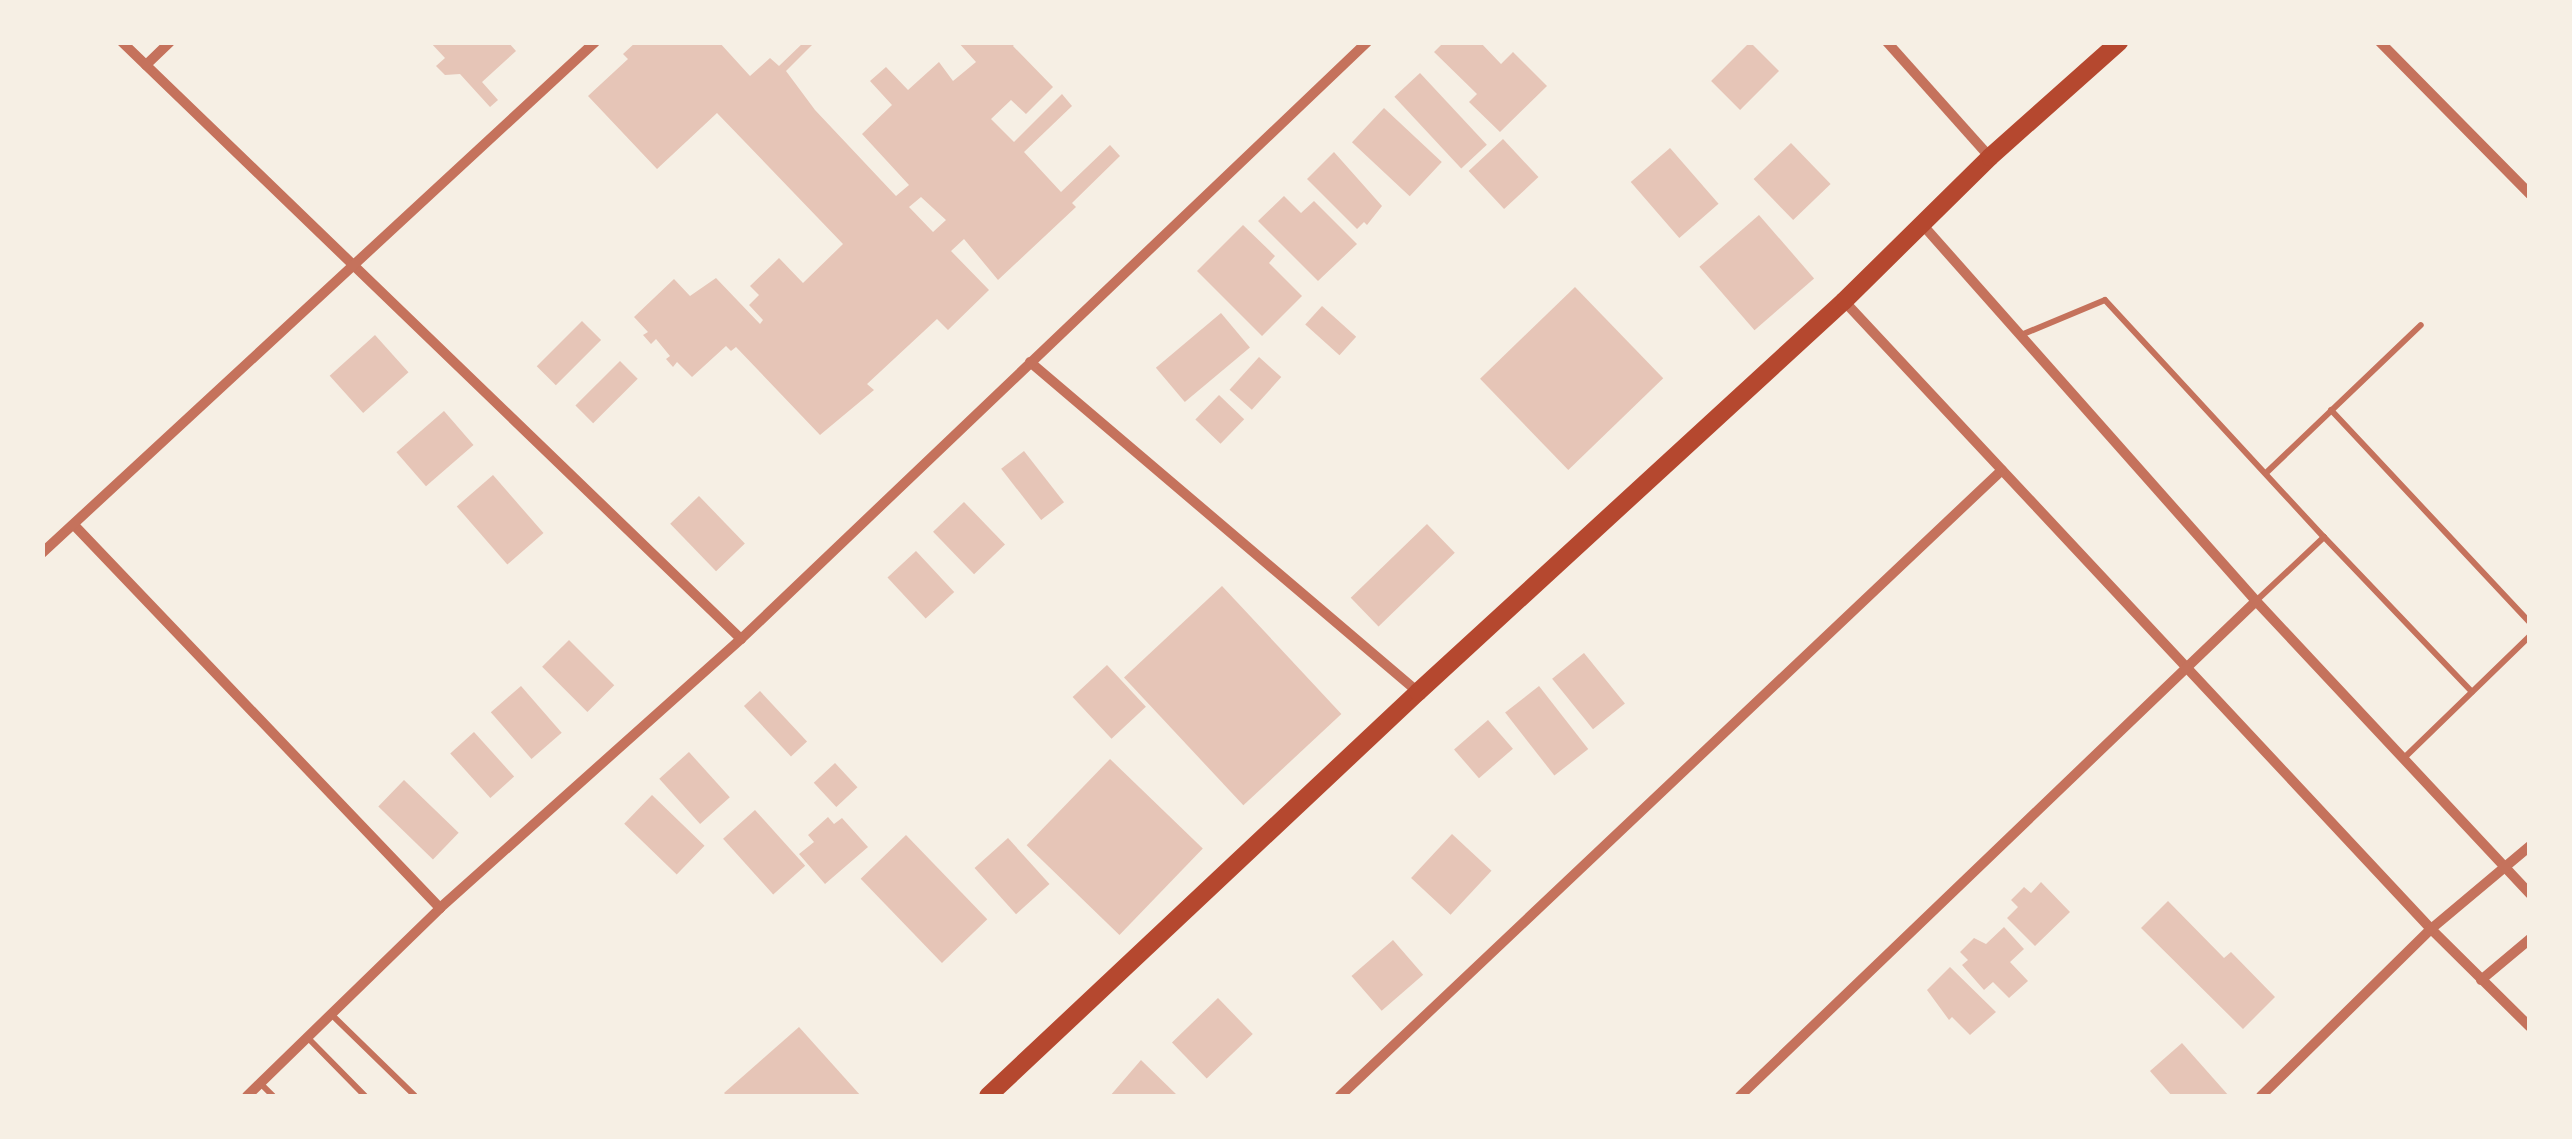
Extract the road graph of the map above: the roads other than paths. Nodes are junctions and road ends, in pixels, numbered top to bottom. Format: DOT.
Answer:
graph roads {
  1 [pos="122,42"];
  2 [pos="170,42"];
  3 [pos="595,42"];
  4 [pos="1367,42"];
  5 [pos="1887,42"];
  6 [pos="2119,42"];
  7 [pos="2380,42"];
  8 [pos="146,65"];
  9 [pos="1990,157"];
  10 [pos="2530,194"];
  11 [pos="1921,223"];
  12 [pos="354,266"];
  13 [pos="1844,301"];
  14 [pos="2421,324"];
  15 [pos="2021,335"];
  16 [pos="1030,362"];
  17 [pos="2332,410"];
  18 [pos="2002,470"];
  19 [pos="2266,473"];
  20 [pos="74,525"];
  21 [pos="2324,537"];
  22 [pos="42,554"];
  23 [pos="2256,601"];
  24 [pos="2530,623"];
  25 [pos="2530,636"];
  26 [pos="742,639"];
  27 [pos="2186,668"];
  28 [pos="1418,692"];
  29 [pos="2472,692"];
  30 [pos="2403,758"];
  31 [pos="2530,846"];
  32 [pos="2505,867"];
  33 [pos="2530,894"];
  34 [pos="440,908"];
  35 [pos="2431,929"];
  36 [pos="2530,940"];
  37 [pos="2481,980"];
  38 [pos="331,1014"];
  39 [pos="2530,1027"];
  40 [pos="307,1038"];
  41 [pos="260,1084"];
  42 [pos="247,1096"];
  43 [pos="273,1096"];
  44 [pos="366,1096"];
  45 [pos="415,1096"];
  46 [pos="988,1096"];
  47 [pos="1340,1096"];
  48 [pos="1740,1096"];
  49 [pos="2261,1096"];
  1 -- 8 [label="street"];
  2 -- 8 [label="street"];
  3 -- 12 [label="street"];
  4 -- 16 [label="street"];
  5 -- 9 [label="street"];
  6 -- 9 [label="main road"];
  7 -- 10 [label="street"];
  8 -- 12 [label="street"];
  9 -- 11 [label="main road"];
  11 -- 13 [label="main road"];
  11 -- 15 [label="street"];
  12 -- 20 [label="street"];
  12 -- 26 [label="street"];
  13 -- 18 [label="street"];
  13 -- 28 [label="main road"];
  14 -- 17 [label="lane"];
  15 -- 19 [label="lane"];
  15 -- 23 [label="street"];
  16 -- 26 [label="street"];
  16 -- 28 [label="street"];
  17 -- 19 [label="lane"];
  17 -- 24 [label="lane"];
  18 -- 27 [label="street"];
  18 -- 47 [label="street"];
  19 -- 21 [label="lane"];
  20 -- 22 [label="street"];
  20 -- 34 [label="street"];
  21 -- 23 [label="lane"];
  21 -- 29 [label="lane"];
  23 -- 27 [label="street"];
  23 -- 30 [label="street"];
  25 -- 29 [label="lane"];
  26 -- 34 [label="street"];
  27 -- 35 [label="street"];
  27 -- 48 [label="street"];
  28 -- 46 [label="main road"];
  29 -- 30 [label="lane"];
  30 -- 32 [label="street"];
  31 -- 32 [label="street"];
  32 -- 33 [label="street"];
  32 -- 35 [label="street"];
  34 -- 38 [label="street"];
  35 -- 37 [label="street"];
  35 -- 49 [label="street"];
  36 -- 37 [label="street"];
  37 -- 39 [label="street"];
  38 -- 40 [label="street"];
  38 -- 45 [label="lane"];
  40 -- 41 [label="street"];
  40 -- 44 [label="lane"];
  41 -- 42 [label="street"];
  41 -- 43 [label="lane"];
}
